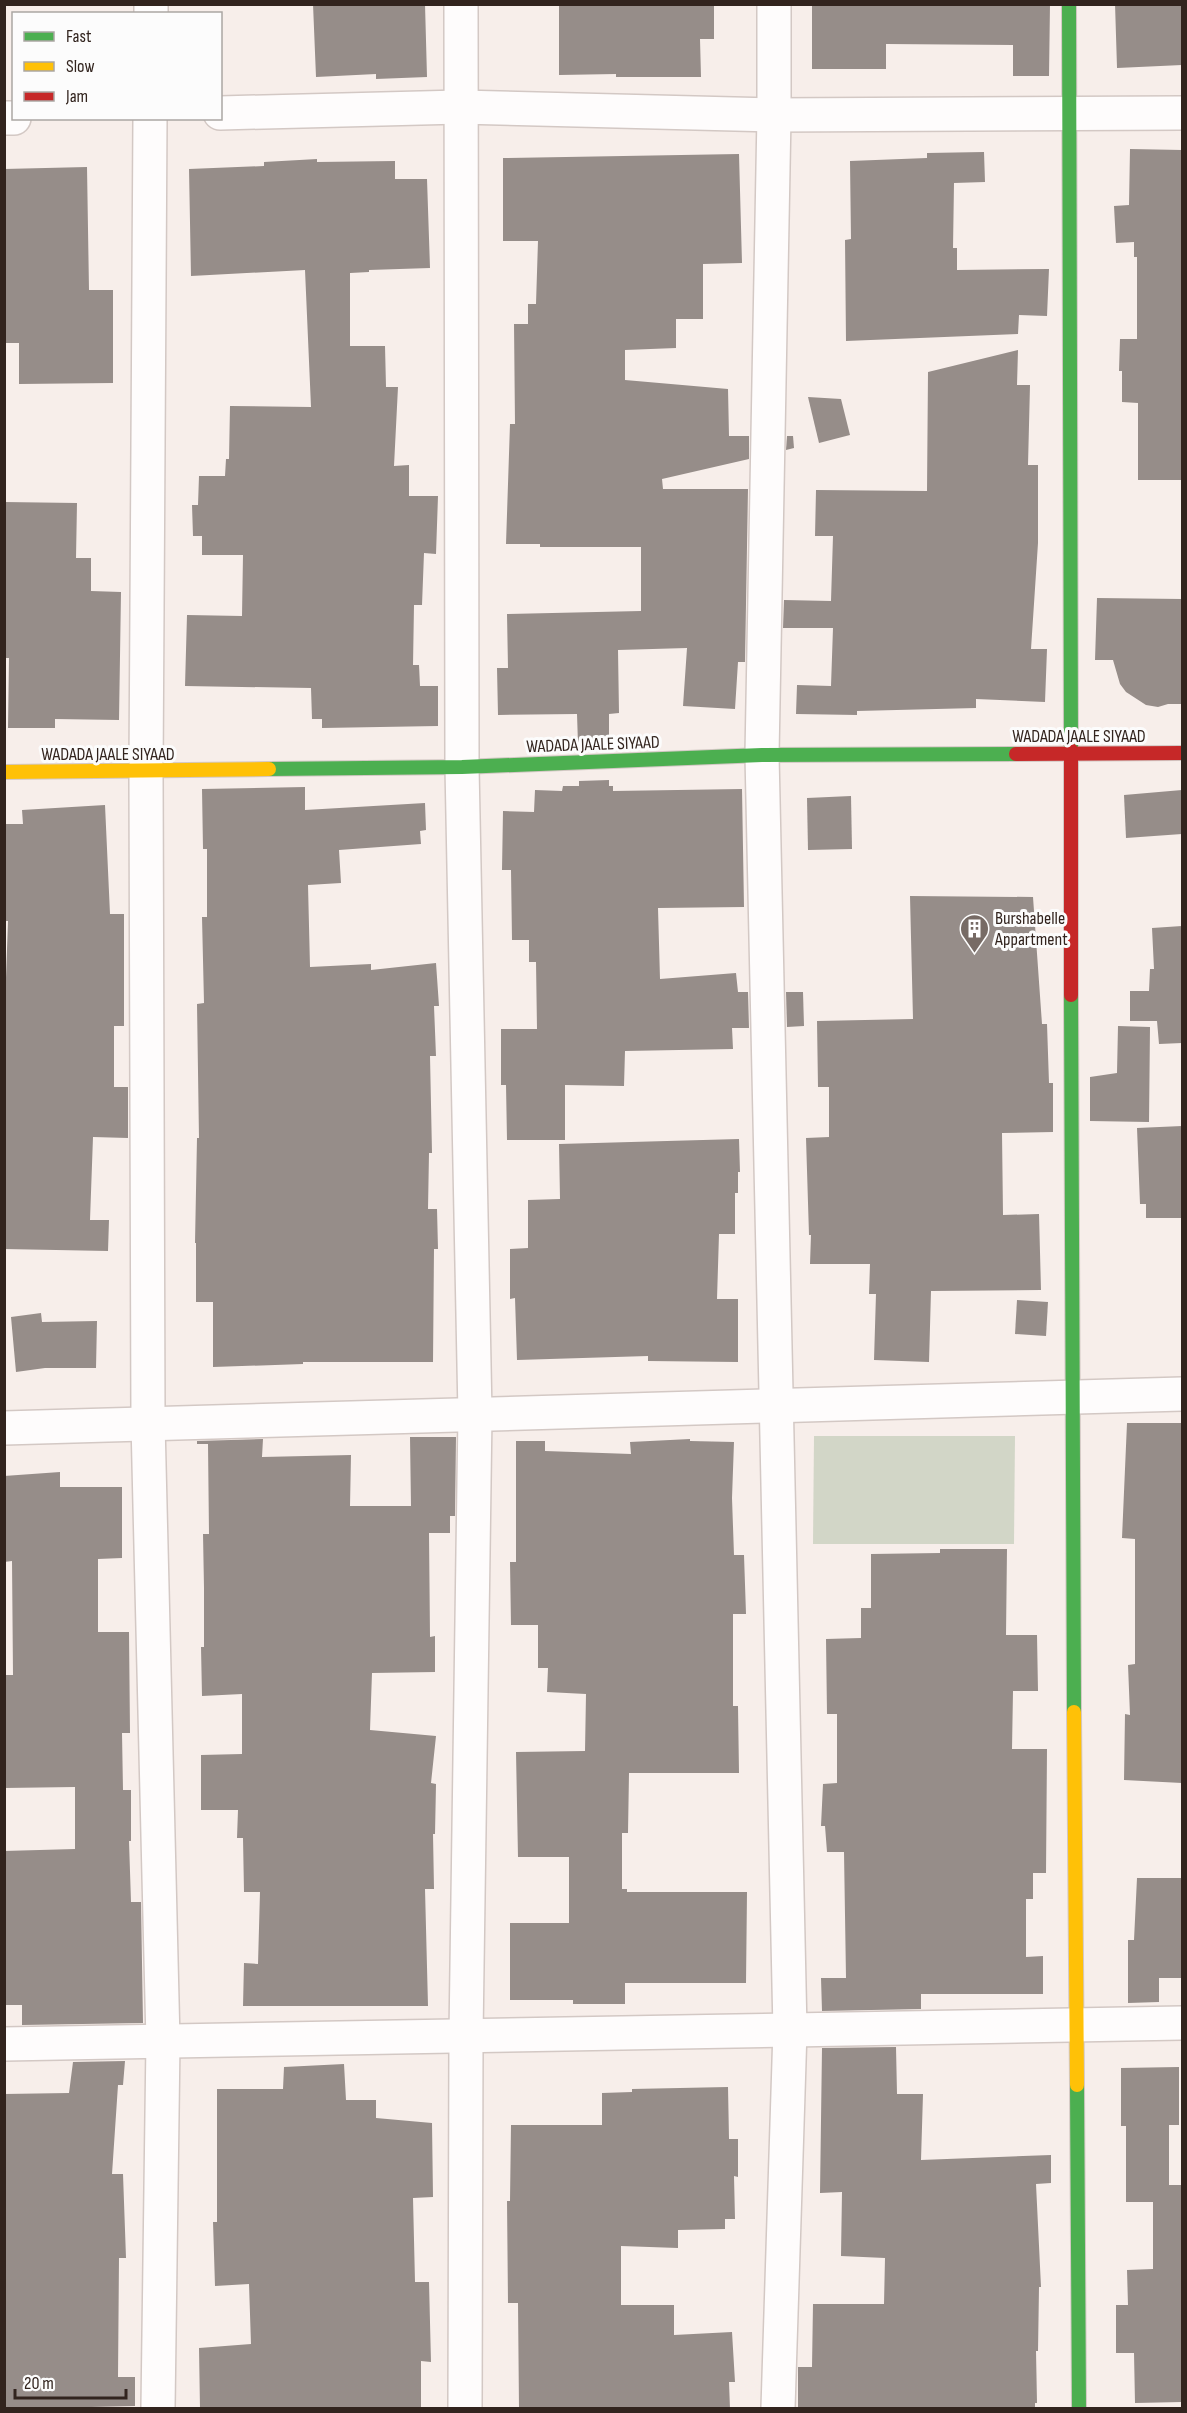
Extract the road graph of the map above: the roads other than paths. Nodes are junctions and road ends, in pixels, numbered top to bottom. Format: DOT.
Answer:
graph roads {
  1 [pos="461,4"];
  2 [pos="774,4"];
  3 [pos="1068,4"];
  4 [pos="460,107"];
  5 [pos="222,113"];
  6 [pos="1068,113"];
  7 [pos="1182,113"];
  8 [pos="774,115"];
  9 [pos="150,120"];
  10 [pos="1182,753"];
  11 [pos="1070,754"];
  12 [pos="762,755"];
  13 [pos="462,767"];
  14 [pos="4,772"];
  15 [pos="146,772"];
  16 [pos="1182,1394"];
  17 [pos="1072,1397"];
  18 [pos="777,1406"];
  19 [pos="475,1414"];
  20 [pos="148,1423"];
  21 [pos="4,1428"];
  22 [pos="1182,2023"];
  23 [pos="1076,2025"];
  24 [pos="790,2030"];
  25 [pos="466,2036"];
  26 [pos="163,2041"];
  27 [pos="4,2044"];
  28 [pos="158,2409"];
  29 [pos="465,2409"];
  30 [pos="778,2409"];
  31 [pos="1079,2409"];
  1 -- 4 [label="street"];
  2 -- 8 [label="street"];
  3 -- 6 [label="main road"];
  4 -- 5 [label="street"];
  4 -- 8 [label="street"];
  4 -- 13 [label="street"];
  6 -- 7 [label="street"];
  6 -- 8 [label="street"];
  6 -- 11 [label="main road"];
  8 -- 12 [label="street"];
  9 -- 15 [label="street"];
  10 -- 11 [label="main road, WADADA JAALE SIYAAD"];
  11 -- 12 [label="main road, WADADA JAALE SIYAAD"];
  11 -- 17 [label="main road"];
  12 -- 13 [label="main road, WADADA JAALE SIYAAD"];
  12 -- 18 [label="street"];
  13 -- 15 [label="main road, WADADA JAALE SIYAAD"];
  13 -- 19 [label="street"];
  14 -- 15 [label="main road, WADADA JAALE SIYAAD"];
  15 -- 20 [label="street"];
  16 -- 17 [label="street"];
  17 -- 18 [label="street"];
  17 -- 23 [label="main road"];
  18 -- 19 [label="street"];
  18 -- 24 [label="street"];
  19 -- 20 [label="street"];
  19 -- 25 [label="street"];
  20 -- 21 [label="street"];
  20 -- 26 [label="street"];
  22 -- 23 [label="street"];
  23 -- 24 [label="street"];
  23 -- 31 [label="main road"];
  24 -- 25 [label="street"];
  24 -- 30 [label="street"];
  25 -- 26 [label="street"];
  25 -- 29 [label="street"];
  26 -- 27 [label="street"];
  26 -- 28 [label="street"];
}
